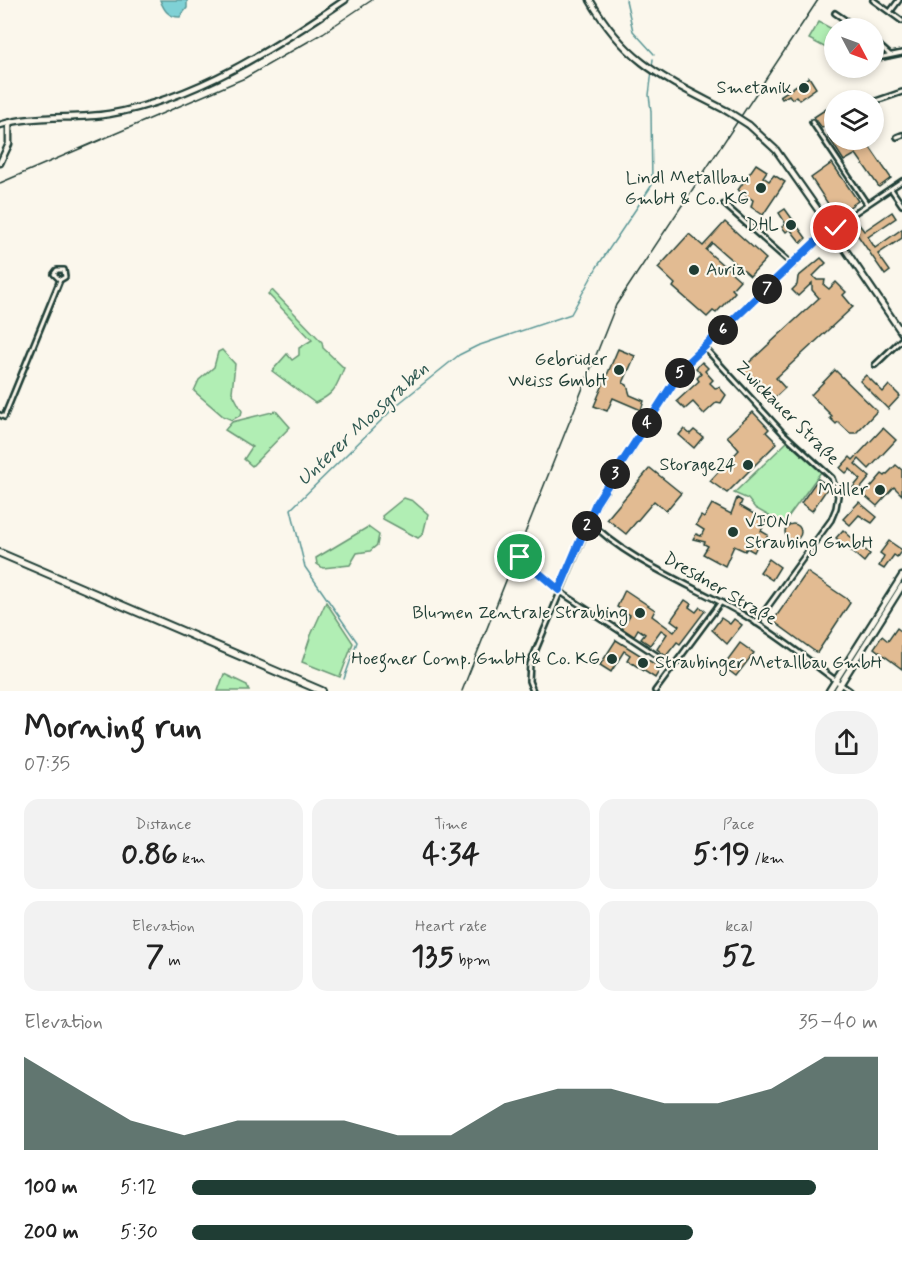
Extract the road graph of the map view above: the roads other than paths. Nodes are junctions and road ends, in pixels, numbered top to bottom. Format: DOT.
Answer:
graph roads {
  1 [pos="345,0"];
  2 [pos="590,0"];
  3 [pos="873,0"];
  4 [pos="899,0"];
  5 [pos="890,12"];
  6 [pos="835,13"];
  7 [pos="842,18"];
  8 [pos="902,21"];
  9 [pos="884,50"];
  10 [pos="902,53"];
  11 [pos="890,55"];
  12 [pos="884,56"];
  13 [pos="902,92"];
  14 [pos="884,98"];
  15 [pos="812,122"];
  16 [pos="9,123"];
  17 [pos="0,125"];
  18 [pos="902,135"];
  19 [pos="897,137"];
  20 [pos="0,163"];
  21 [pos="902,181"];
  22 [pos="891,189"];
  23 [pos="724,204"];
  24 [pos="867,204"];
  25 [pos="902,205"];
  26 [pos="828,224"];
  27 [pos="835,226"];
  28 [pos="826,232"];
  29 [pos="834,233"];
  30 [pos="793,265"];
  31 [pos="60,280"];
  32 [pos="902,333"];
  33 [pos="902,339"];
  34 [pos="704,347"];
  35 [pos="875,365"];
  36 [pos="0,416"];
  37 [pos="590,521"];
  38 [pos="0,554"];
  39 [pos="520,557"];
  40 [pos="902,576"];
  41 [pos="902,586"];
  42 [pos="559,590"];
  43 [pos="721,602"];
  44 [pos="756,623"];
  45 [pos="673,666"];
  46 [pos="838,682"];
  47 [pos="322,691"];
  48 [pos="533,691"];
  49 [pos="655,691"];
  50 [pos="829,691"];
  51 [pos="836,691"];
  52 [pos="850,691"];
  1 -- 16 [label="street"];
  2 -- 26 [label="street, bridge"];
  3 -- 5 [label="street"];
  4 -- 5 [label="street"];
  5 -- 8 [label="street"];
  6 -- 7 [label="street"];
  9 -- 11 [label="street"];
  10 -- 11 [label="street"];
  11 -- 12 [label="street"];
  13 -- 14 [label="street"];
  15 -- 24 [label="street"];
  16 -- 17 [label="street"];
  16 -- 20 [label="street"];
  18 -- 19 [label="street"];
  21 -- 22 [label="street"];
  22 -- 24 [label="street"];
  22 -- 25 [label="street"];
  23 -- 30 [label="street"];
  24 -- 27 [label="street"];
  26 -- 27 [label="street"];
  26 -- 28 [label="street"];
  27 -- 29 [label="street"];
  28 -- 29 [label="street"];
  28 -- 30 [label="street"];
  29 -- 32 [label="street"];
  30 -- 34 [label="street"];
  31 -- 31 [label="street"];
  31 -- 36 [label="street"];
  33 -- 35 [label="street"];
  34 -- 37 [label="street"];
  34 -- 44 [label="street, Zwickauer Straße"];
  37 -- 42 [label="street"];
  37 -- 43 [label="street, Dresdner Straße"];
  38 -- 47 [label="highway"];
  39 -- 42 [label="street"];
  40 -- 46 [label="street"];
  41 -- 46 [label="street"];
  42 -- 45 [label="street"];
  42 -- 48 [label="street"];
  43 -- 44 [label="street, Dresdner Straße"];
  43 -- 45 [label="street"];
  44 -- 46 [label="street, Dresdner Straße"];
  45 -- 49 [label="street"];
  46 -- 50 [label="street"];
  46 -- 51 [label="street"];
  46 -- 52 [label="street, Dresdner Straße"];
}
